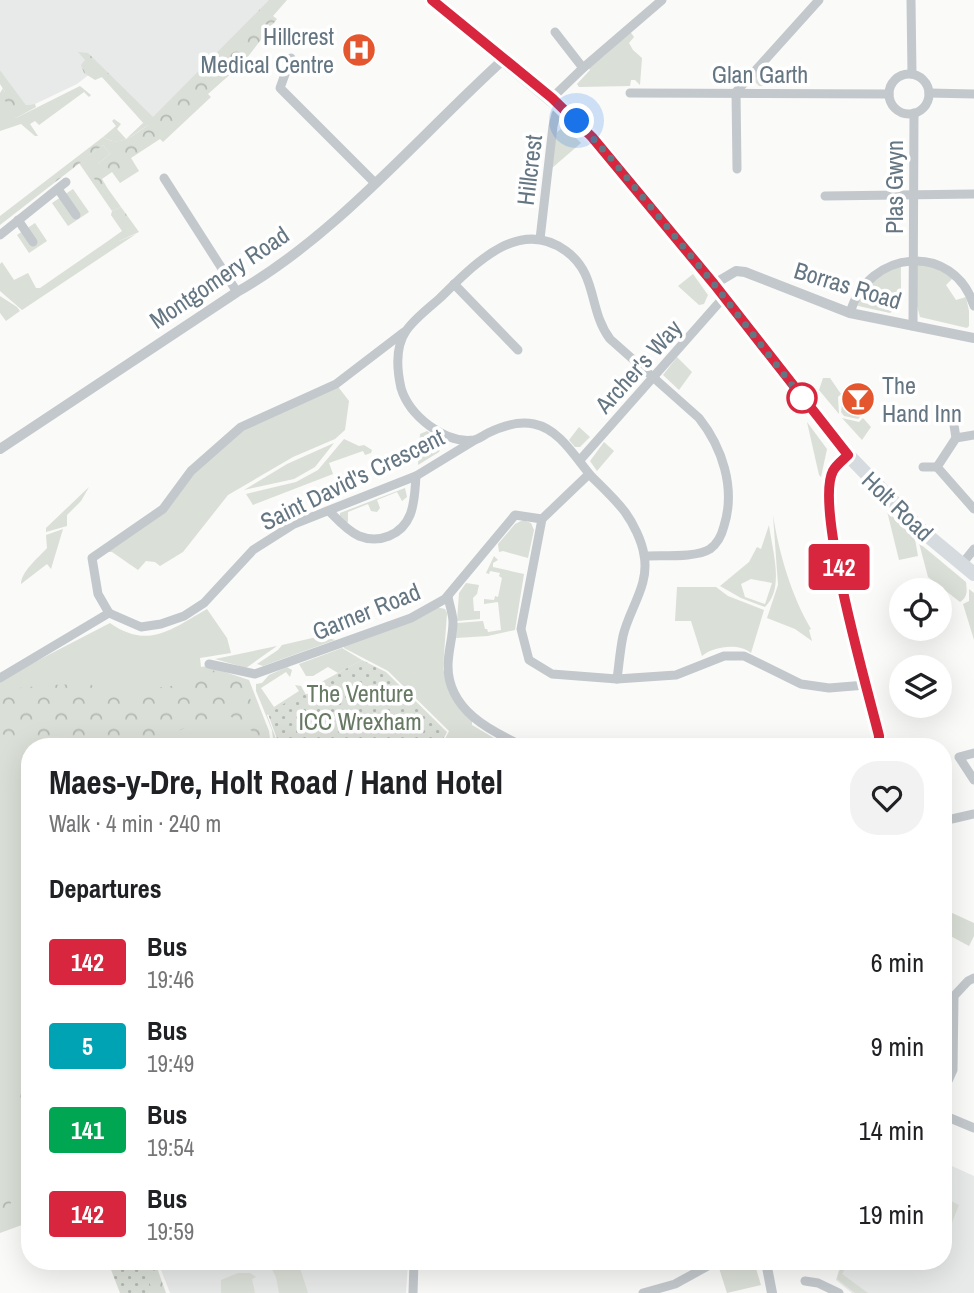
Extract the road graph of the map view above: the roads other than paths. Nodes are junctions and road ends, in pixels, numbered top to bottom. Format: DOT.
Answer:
graph roads {
  1 [pos="432,0"];
  2 [pos="662,0"];
  3 [pos="819,0"];
  4 [pos="911,0"];
  5 [pos="555,32"];
  6 [pos="291,58"];
  7 [pos="504,58"];
  8 [pos="583,68"];
  9 [pos="912,74"];
  10 [pos="736,92"];
  11 [pos="630,93"];
  12 [pos="929,93"];
  13 [pos="889,94"];
  14 [pos="974,94"];
  15 [pos="557,102"];
  16 [pos="914,113"];
  17 [pos="737,169"];
  18 [pos="164,178"];
  19 [pos="66,182"];
  20 [pos="375,183"];
  21 [pos="58,189"];
  22 [pos="974,194"];
  23 [pos="913,195"];
  24 [pos="825,196"];
  25 [pos="76,215"];
  26 [pos="18,220"];
  27 [pos="0,235"];
  28 [pos="540,239"];
  29 [pos="33,242"];
  30 [pos="913,261"];
  31 [pos="454,284"];
  32 [pos="714,284"];
  33 [pos="237,292"];
  34 [pos="724,297"];
  35 [pos="974,306"];
  36 [pos="850,313"];
  37 [pos="913,326"];
  38 [pos="406,331"];
  39 [pos="974,338"];
  40 [pos="518,350"];
  41 [pos="653,378"];
  42 [pos="954,425"];
  43 [pos="974,435"];
  44 [pos="956,438"];
  45 [pos="476,440"];
  46 [pos="0,449"];
  47 [pos="848,455"];
  48 [pos="580,460"];
  49 [pos="923,467"];
  50 [pos="937,467"];
  51 [pos="589,474"];
  52 [pos="416,476"];
  53 [pos="974,509"];
  54 [pos="329,511"];
  55 [pos="542,519"];
  56 [pos="974,549"];
  57 [pos="645,556"];
  58 [pos="962,564"];
  59 [pos="974,574"];
  60 [pos="448,596"];
  61 [pos="108,613"];
  62 [pos="209,664"];
  63 [pos="0,678"];
  64 [pos="617,679"];
  65 [pos="866,685"];
  66 [pos="505,738"];
  67 [pos="879,738"];
  68 [pos="974,753"];
  69 [pos="974,780"];
  70 [pos="974,814"];
  71 [pos="952,819"];
  72 [pos="974,978"];
  73 [pos="952,1072"];
  74 [pos="952,1119"];
  75 [pos="974,1128"];
  76 [pos="414,1270"];
  77 [pos="700,1270"];
  78 [pos="768,1270"];
  79 [pos="805,1281"];
  80 [pos="675,1284"];
  81 [pos="413,1293"];
  82 [pos="642,1293"];
  83 [pos="667,1293"];
  84 [pos="772,1293"];
  85 [pos="839,1293"];
  1 -- 7 [label="main road, Holt Road"];
  2 -- 8 [label="street"];
  3 -- 10 [label="street"];
  4 -- 9 [label="street"];
  5 -- 8 [label="street"];
  6 -- 20 [label="street"];
  7 -- 15 [label="main road, Holt Road"];
  7 -- 20 [label="street, Montgomery Road"];
  8 -- 15 [label="street"];
  9 -- 12 [label="street"];
  9 -- 13 [label="street"];
  10 -- 11 [label="street, Glan Garth"];
  10 -- 13 [label="street, Glan Garth"];
  10 -- 17 [label="street"];
  12 -- 14 [label="street"];
  12 -- 16 [label="street"];
  13 -- 16 [label="street"];
  15 -- 28 [label="street, Hillcrest"];
  15 -- 32 [label="main road, Holt Road"];
  16 -- 23 [label="street, Plas Gwyn"];
  18 -- 33 [label="street"];
  19 -- 21 [label="street"];
  20 -- 33 [label="street, Montgomery Road"];
  21 -- 25 [label="street"];
  21 -- 26 [label="street"];
  22 -- 23 [label="street"];
  23 -- 24 [label="street"];
  23 -- 30 [label="street, Plas Gwyn"];
  26 -- 27 [label="street"];
  26 -- 29 [label="street"];
  28 -- 31 [label="street"];
  28 -- 41 [label="street"];
  30 -- 35 [label="street, Plas Gwyn"];
  30 -- 36 [label="street, Plas Gwyn"];
  30 -- 37 [label="street, Plas Gwyn"];
  31 -- 38 [label="street"];
  31 -- 40 [label="street"];
  32 -- 34 [label="main road, Holt Road"];
  32 -- 36 [label="street, Borras Road"];
  33 -- 46 [label="street, Montgomery Road"];
  34 -- 41 [label="street, Archer's Way"];
  34 -- 47 [label="main road, Holt Road"];
  36 -- 37 [label="street, Borras Road"];
  37 -- 39 [label="street, Borras Road"];
  38 -- 45 [label="street"];
  38 -- 61 [label="street"];
  41 -- 48 [label="street, Archer's Way"];
  41 -- 57 [label="street"];
  42 -- 44 [label="street"];
  43 -- 44 [label="street"];
  44 -- 50 [label="street"];
  45 -- 48 [label="street, Saint David's Crescent"];
  45 -- 52 [label="street, Saint David's Crescent"];
  47 -- 58 [label="main road, Holt Road"];
  47 -- 65 [label="street"];
  48 -- 51 [label="street, Saint David's Crescent"];
  49 -- 50 [label="street"];
  50 -- 53 [label="street"];
  51 -- 55 [label="street"];
  51 -- 57 [label="street, Saint David's Crescent"];
  52 -- 54 [label="street, Saint David's Crescent"];
  52 -- 54 [label="street"];
  54 -- 61 [label="street, Saint David's Crescent"];
  55 -- 60 [label="street, Garner Road"];
  55 -- 64 [label="street"];
  56 -- 58 [label="street"];
  57 -- 64 [label="street"];
  58 -- 59 [label="main road, Holt Road"];
  60 -- 62 [label="street, Garner Road"];
  60 -- 66 [label="street"];
  61 -- 63 [label="street"];
  64 -- 65 [label="street"];
  65 -- 67 [label="street"];
  68 -- 69 [label="street"];
  70 -- 71 [label="street"];
  72 -- 73 [label="street"];
  74 -- 75 [label="street"];
  76 -- 81 [label="street"];
  77 -- 80 [label="street"];
  78 -- 84 [label="street"];
  79 -- 85 [label="street"];
  80 -- 82 [label="street"];
  80 -- 83 [label="street"];
}
